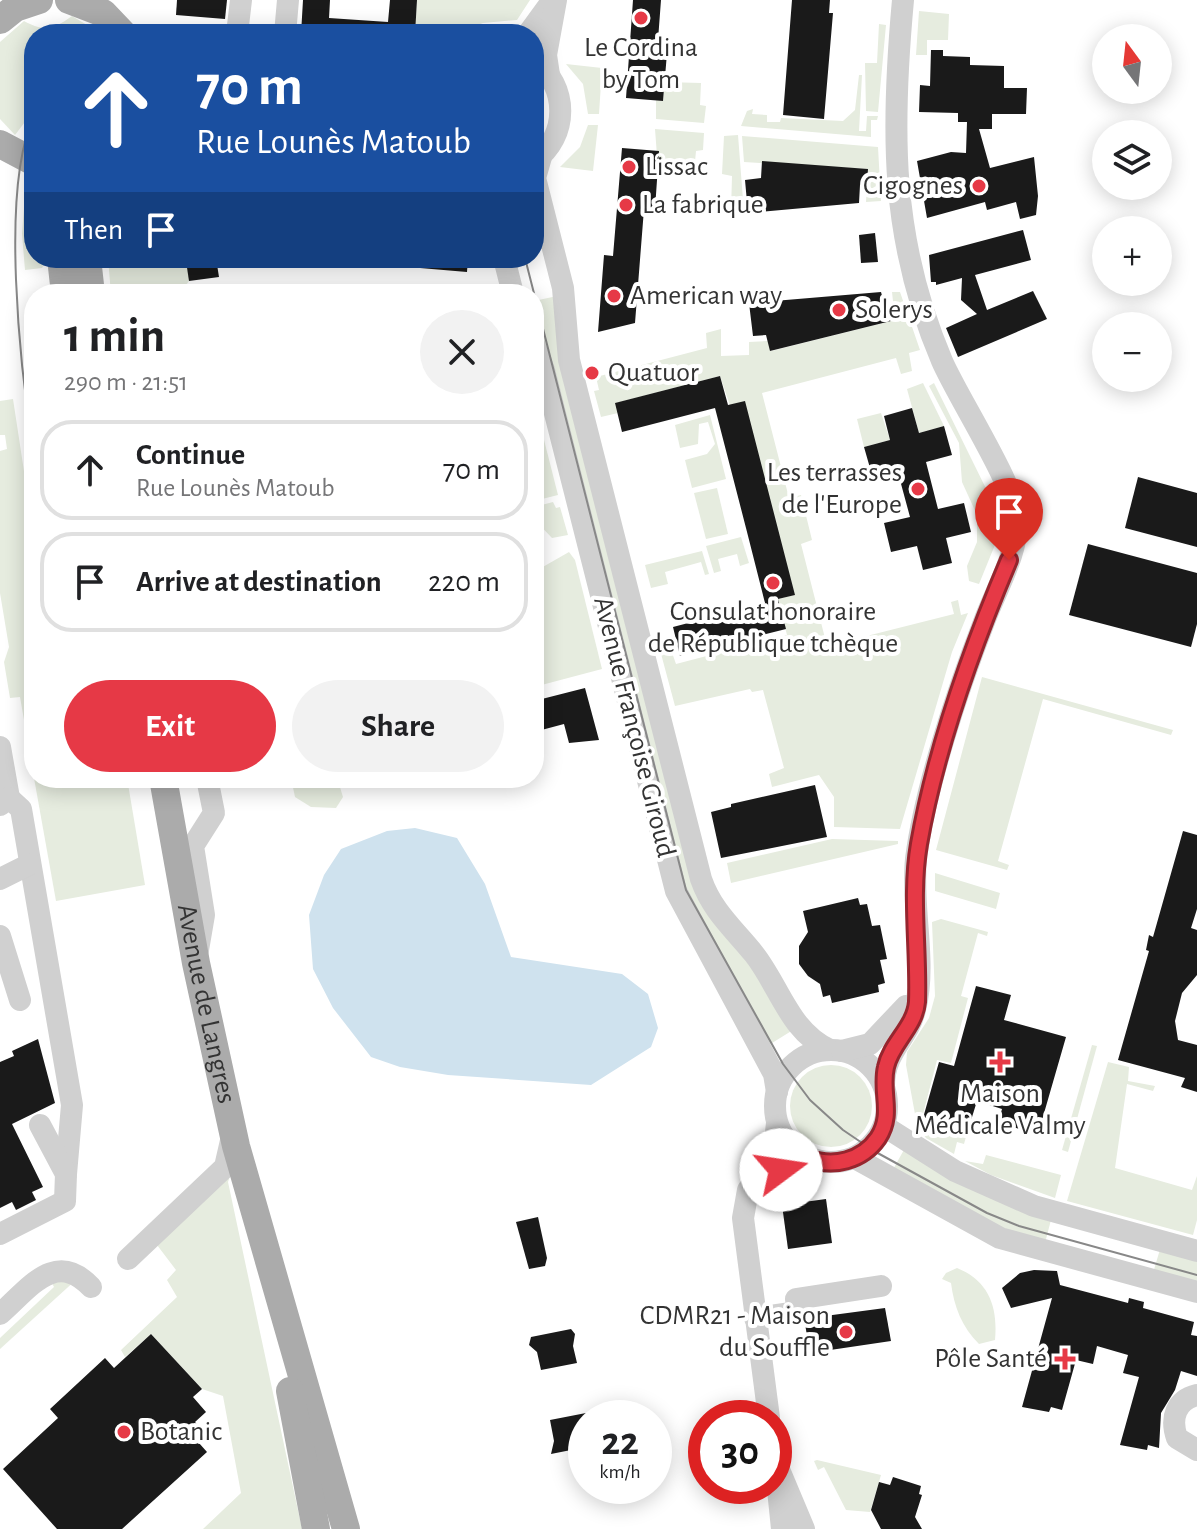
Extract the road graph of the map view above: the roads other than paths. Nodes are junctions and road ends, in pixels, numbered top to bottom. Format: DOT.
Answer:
graph roads {
  1 [pos="39,0"];
  2 [pos="241,0"];
  3 [pos="288,0"];
  4 [pos="554,0"];
  5 [pos="903,0"];
  6 [pos="75,1"];
  7 [pos="9,10"];
  8 [pos="113,24"];
  9 [pos="238,24"];
  10 [pos="286,24"];
  11 [pos="536,24"];
  12 [pos="544,62"];
  13 [pos="544,72"];
  14 [pos="0,144"];
  15 [pos="544,149"];
  16 [pos="24,157"];
  17 [pos="544,213"];
  18 [pos="544,370"];
  19 [pos="0,747"];
  20 [pos="165,788"];
  21 [pos="209,788"];
  22 [pos="4,801"];
  23 [pos="30,864"];
  24 [pos="0,879"];
  25 [pos="0,936"];
  26 [pos="196,963"];
  27 [pos="916,992"];
  28 [pos="20,1000"];
  29 [pos="836,1051"];
  30 [pos="884,1086"];
  31 [pos="777,1092"];
  32 [pos="777,1123"];
  33 [pos="40,1125"];
  34 [pos="884,1126"];
  35 [pos="233,1131"];
  36 [pos="808,1158"];
  37 [pos="855,1158"];
  38 [pos="66,1174"];
  39 [pos="259,1229"];
  40 [pos="0,1234"];
  41 [pos="1197,1251"];
  42 [pos="749,1257"];
  43 [pos="128,1259"];
  44 [pos="881,1286"];
  45 [pos="91,1287"];
  46 [pos="1197,1292"];
  47 [pos="0,1314"];
  48 [pos="755,1318"];
  49 [pos="1197,1395"];
  50 [pos="766,1400"];
  51 [pos="1195,1455"];
  52 [pos="792,1500"];
  53 [pos="779,1504"];
  54 [pos="316,1529"];
  55 [pos="346,1529"];
  56 [pos="782,1529"];
  57 [pos="804,1529"];
  1 -- 7 [label="main road"];
  2 -- 9 [label="street"];
  3 -- 10 [label="street"];
  4 -- 11 [label="street"];
  4 -- 12 [label="street, Avenue Françoise Giroud"];
  5 -- 27 [label="street"];
  6 -- 8 [label="main road"];
  13 -- 15 [label="street, Avenue Françoise Giroud"];
  14 -- 16 [label="main road"];
  17 -- 29 [label="street, Avenue Françoise Giroud"];
  18 -- 31 [label="street, Avenue Françoise Giroud"];
  19 -- 22 [label="street"];
  20 -- 26 [label="main road, Avenue de Langres"];
  21 -- 26 [label="street"];
  22 -- 23 [label="street"];
  23 -- 24 [label="street"];
  23 -- 38 [label="street"];
  25 -- 28 [label="street"];
  26 -- 35 [label="main road, Avenue de Langres"];
  27 -- 29 [label="street"];
  27 -- 30 [label="street"];
  29 -- 30 [label="street, Avenue Françoise Giroud"];
  29 -- 31 [label="street"];
  30 -- 34 [label="street"];
  31 -- 32 [label="street, Avenue Françoise Giroud"];
  32 -- 36 [label="street"];
  32 -- 42 [label="street, Avenue Françoise Giroud"];
  33 -- 38 [label="street"];
  34 -- 37 [label="street"];
  34 -- 41 [label="street"];
  35 -- 39 [label="main road, Avenue de Langres"];
  35 -- 43 [label="street"];
  36 -- 37 [label="street"];
  36 -- 42 [label="street"];
  37 -- 46 [label="street"];
  38 -- 40 [label="street"];
  39 -- 54 [label="main road, Avenue de Langres"];
  39 -- 55 [label="main road, Avenue de Langres"];
  42 -- 48 [label="street, Avenue Françoise Giroud"];
  44 -- 48 [label="street"];
  45 -- 47 [label="street"];
  48 -- 50 [label="street, Avenue Françoise Giroud"];
  49 -- 51 [label="street"];
  52 -- 57 [label="street"];
  53 -- 56 [label="street"];
}
